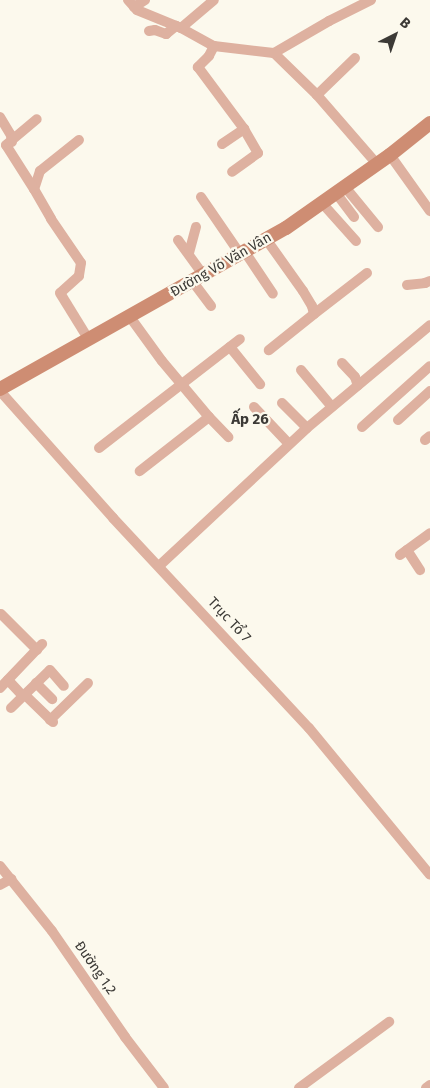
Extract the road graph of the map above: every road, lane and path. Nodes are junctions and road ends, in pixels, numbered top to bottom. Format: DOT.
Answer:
graph roads {
  1 [pos="145,0"];
  2 [pos="214,0"];
  3 [pos="371,0"];
  4 [pos="131,4"];
  5 [pos="178,27"];
  6 [pos="149,31"];
  7 [pos="214,46"];
  8 [pos="274,53"];
  9 [pos="355,58"];
  10 [pos="317,94"];
  11 [pos="0,117"];
  12 [pos="37,119"];
  13 [pos="430,123"];
  14 [pos="244,128"];
  15 [pos="4,132"];
  16 [pos="79,140"];
  17 [pos="12,142"];
  18 [pos="222,144"];
  19 [pos="390,155"];
  20 [pos="377,164"];
  21 [pos="232,172"];
  22 [pos="34,189"];
  23 [pos="341,190"];
  24 [pos="201,196"];
  25 [pos="322,203"];
  26 [pos="430,211"];
  27 [pos="354,217"];
  28 [pos="378,227"];
  29 [pos="196,228"];
  30 [pos="266,239"];
  31 [pos="178,240"];
  32 [pos="356,241"];
  33 [pos="189,253"];
  34 [pos="242,253"];
  35 [pos="367,273"];
  36 [pos="199,279"];
  37 [pos="430,281"];
  38 [pos="407,284"];
  39 [pos="273,294"];
  40 [pos="211,306"];
  41 [pos="314,314"];
  42 [pos="130,317"];
  43 [pos="430,325"];
  44 [pos="240,339"];
  45 [pos="89,340"];
  46 [pos="230,347"];
  47 [pos="269,350"];
  48 [pos="342,363"];
  49 [pos="430,366"];
  50 [pos="301,370"];
  51 [pos="182,384"];
  52 [pos="260,384"];
  53 [pos="358,386"];
  54 [pos="0,390"];
  55 [pos="430,391"];
  56 [pos="282,403"];
  57 [pos="254,407"];
  58 [pos="332,407"];
  59 [pos="209,417"];
  60 [pos="398,420"];
  61 [pos="362,427"];
  62 [pos="307,428"];
  63 [pos="228,437"];
  64 [pos="289,444"];
  65 [pos="99,448"];
  66 [pos="140,471"];
  67 [pos="430,533"];
  68 [pos="159,566"];
  69 [pos="420,570"];
  70 [pos="3,612"];
  71 [pos="8,680"];
  72 [pos="88,682"];
  73 [pos="36,684"];
  74 [pos="64,686"];
  75 [pos="0,688"];
  76 [pos="24,696"];
  77 [pos="52,699"];
  78 [pos="11,708"];
  79 [pos="0,866"];
  80 [pos="430,875"];
  81 [pos="11,879"];
  82 [pos="0,885"];
  83 [pos="389,1022"];
  84 [pos="430,1085"];
  85 [pos="164,1088"];
  86 [pos="299,1088"];
  87 [pos="426,1088"];
  1 -- 4 [label="street"];
  2 -- 5 [label="street"];
  3 -- 8 [label="street"];
  4 -- 5 [label="street"];
  5 -- 6 [label="street"];
  5 -- 7 [label="street"];
  7 -- 8 [label="street"];
  7 -- 14 [label="street"];
  8 -- 10 [label="street"];
  9 -- 10 [label="street"];
  10 -- 20 [label="street"];
  11 -- 15 [label="street"];
  12 -- 17 [label="street"];
  13 -- 19 [label="street, Đường Võ Văn Vân"];
  14 -- 18 [label="street"];
  14 -- 21 [label="street"];
  15 -- 17 [label="street"];
  16 -- 22 [label="street"];
  17 -- 22 [label="street"];
  19 -- 20 [label="street, Đường Võ Văn Vân"];
  19 -- 26 [label="street"];
  20 -- 23 [label="street, Đường Võ Văn Vân"];
  22 -- 45 [label="street"];
  23 -- 25 [label="street, Đường Võ Văn Vân"];
  23 -- 27 [label="street"];
  23 -- 28 [label="street"];
  24 -- 34 [label="street"];
  25 -- 30 [label="street, Đường Võ Văn Vân"];
  25 -- 32 [label="street"];
  29 -- 33 [label="street"];
  30 -- 34 [label="street, Đường Võ Văn Vân"];
  30 -- 41 [label="street"];
  31 -- 33 [label="street"];
  33 -- 36 [label="street"];
  34 -- 36 [label="street, Đường Võ Văn Vân"];
  34 -- 39 [label="street"];
  35 -- 41 [label="street"];
  36 -- 40 [label="street"];
  36 -- 42 [label="street, Đường Võ Văn Vân"];
  37 -- 38 [label="street"];
  41 -- 47 [label="street"];
  42 -- 45 [label="street, Đường Võ Văn Vân"];
  42 -- 51 [label="street"];
  43 -- 53 [label="street"];
  44 -- 46 [label="street"];
  45 -- 54 [label="street, Đường Võ Văn Vân"];
  46 -- 51 [label="street"];
  46 -- 52 [label="street"];
  48 -- 53 [label="street"];
  49 -- 61 [label="street"];
  50 -- 58 [label="street"];
  51 -- 59 [label="street"];
  51 -- 65 [label="street"];
  53 -- 58 [label="street"];
  54 -- 68 [label="street, Trục Tổ 7"];
  55 -- 60 [label="street"];
  56 -- 62 [label="street"];
  57 -- 64 [label="street"];
  58 -- 62 [label="street"];
  59 -- 63 [label="street"];
  59 -- 66 [label="street"];
  62 -- 64 [label="street"];
  64 -- 68 [label="street"];
  67 -- 69 [label="street"];
  68 -- 80 [label="street, Trục Tổ 7"];
  70 -- 71 [label="street"];
  71 -- 75 [label="street"];
  71 -- 76 [label="street"];
  72 -- 76 [label="street"];
  73 -- 74 [label="street"];
  73 -- 76 [label="street"];
  73 -- 77 [label="street"];
  76 -- 78 [label="street"];
  79 -- 81 [label="street, Đường 1,2"];
  81 -- 82 [label="street"];
  81 -- 85 [label="street, Đường 1,2"];
  83 -- 86 [label="street"];
  84 -- 87 [label="street"];
}
